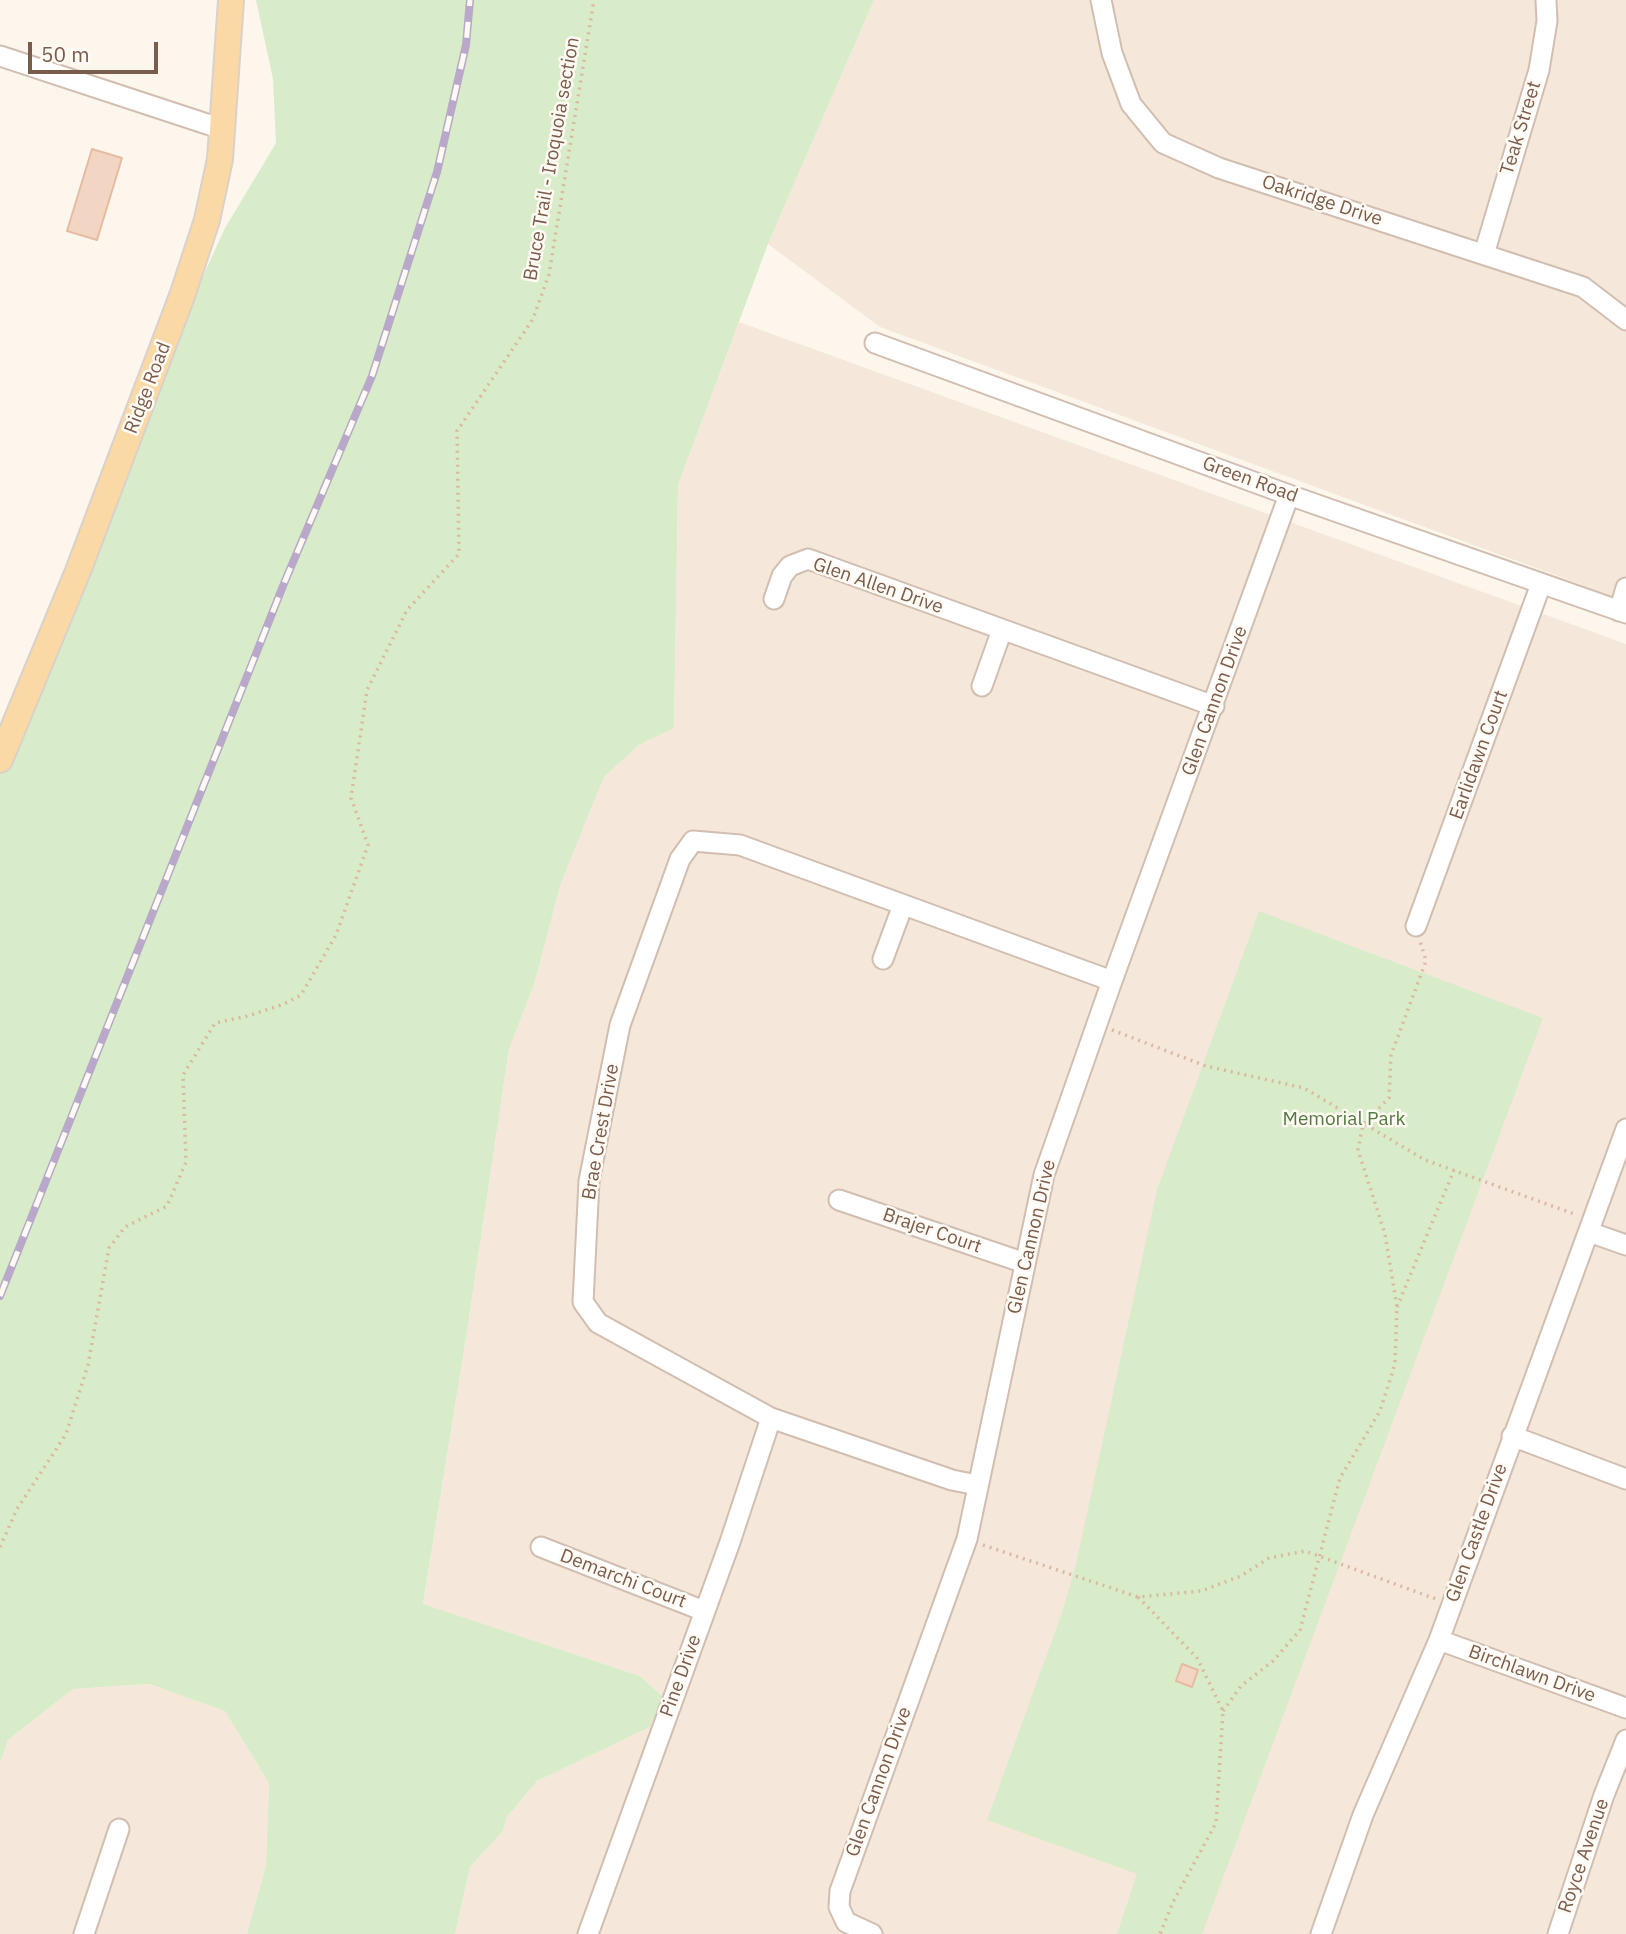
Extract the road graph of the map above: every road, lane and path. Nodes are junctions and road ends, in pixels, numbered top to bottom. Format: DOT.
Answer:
graph roads {
  1 [pos="231,0"];
  2 [pos="594,0"];
  3 [pos="1101,0"];
  4 [pos="1546,0"];
  5 [pos="0,56"];
  6 [pos="222,129"];
  7 [pos="1484,254"];
  8 [pos="1626,320"];
  9 [pos="875,343"];
  10 [pos="1289,495"];
  11 [pos="1541,584"];
  12 [pos="1626,588"];
  13 [pos="774,599"];
  14 [pos="1623,612"];
  15 [pos="1002,629"];
  16 [pos="982,686"];
  17 [pos="1214,706"];
  18 [pos="0,760"];
  19 [pos="903,905"];
  20 [pos="1416,926"];
  21 [pos="883,958"];
  22 [pos="1112,981"];
  23 [pos="1097,1024"];
  24 [pos="1363,1124"];
  25 [pos="1626,1129"];
  26 [pos="1454,1170"];
  27 [pos="839,1200"];
  28 [pos="1591,1227"];
  29 [pos="1626,1245"];
  30 [pos="1025,1262"];
  31 [pos="1398,1307"];
  32 [pos="771,1418"];
  33 [pos="1512,1436"];
  34 [pos="1626,1479"];
  35 [pos="977,1485"];
  36 [pos="967,1539"];
  37 [pos="0,1547"];
  38 [pos="541,1547"];
  39 [pos="1320,1556"];
  40 [pos="1138,1597"];
  41 [pos="1451,1604"];
  42 [pos="704,1611"];
  43 [pos="1439,1640"];
  44 [pos="1626,1708"];
  45 [pos="1223,1711"];
  46 [pos="1626,1740"];
  47 [pos="119,1829"];
  48 [pos="84,1934"];
  49 [pos="588,1934"];
  50 [pos="872,1934"];
  51 [pos="1160,1934"];
  52 [pos="1321,1934"];
  53 [pos="1558,1934"];
  1 -- 6 [label="main road, Ridge Road"];
  2 -- 37 [label="path, Bruce Trail - Iroquoia section"];
  3 -- 7 [label="street, Oakridge Drive"];
  4 -- 7 [label="street, Teak Street"];
  5 -- 6 [label="street"];
  6 -- 18 [label="main road, Ridge Road"];
  7 -- 8 [label="street, Oakridge Drive"];
  9 -- 10 [label="street, Green Road"];
  10 -- 11 [label="street, Green Road"];
  10 -- 17 [label="street, Glen Cannon Drive"];
  11 -- 14 [label="street, Green Road"];
  11 -- 20 [label="street, Earlidawn Court"];
  12 -- 14 [label="street"];
  13 -- 15 [label="street, Glen Allen Drive"];
  15 -- 16 [label="street"];
  15 -- 17 [label="street, Glen Allen Drive"];
  17 -- 22 [label="street, Glen Cannon Drive"];
  19 -- 21 [label="street"];
  19 -- 22 [label="street, Brae Crest Drive"];
  19 -- 32 [label="street, Brae Crest Drive"];
  20 -- 24 [label="path"];
  22 -- 23 [label="street, Glen Cannon Drive"];
  23 -- 24 [label="path"];
  23 -- 30 [label="street, Glen Cannon Drive"];
  24 -- 26 [label="path"];
  24 -- 31 [label="path"];
  25 -- 28 [label="street, Glen Castle Drive"];
  26 -- 28 [label="path"];
  26 -- 31 [label="path"];
  27 -- 30 [label="street, Brajer Court"];
  28 -- 29 [label="street"];
  28 -- 33 [label="street, Glen Castle Drive"];
  30 -- 35 [label="street, Glen Cannon Drive"];
  31 -- 39 [label="path"];
  32 -- 35 [label="street, Brae Crest Drive"];
  32 -- 42 [label="street, Pine Drive"];
  33 -- 34 [label="street"];
  33 -- 41 [label="street, Glen Castle Drive"];
  35 -- 36 [label="street, Glen Cannon Drive"];
  36 -- 40 [label="path"];
  36 -- 50 [label="street, Glen Cannon Drive"];
  38 -- 42 [label="street, Demarchi Court"];
  39 -- 40 [label="path"];
  39 -- 41 [label="path"];
  39 -- 45 [label="path"];
  40 -- 45 [label="path"];
  41 -- 43 [label="street, Glen Castle Drive"];
  42 -- 49 [label="street, Pine Drive"];
  43 -- 44 [label="street, Birchlawn Drive"];
  43 -- 52 [label="street, Glen Castle Drive"];
  45 -- 51 [label="path"];
  46 -- 53 [label="street, Royce Avenue"];
  47 -- 48 [label="street"];
}
